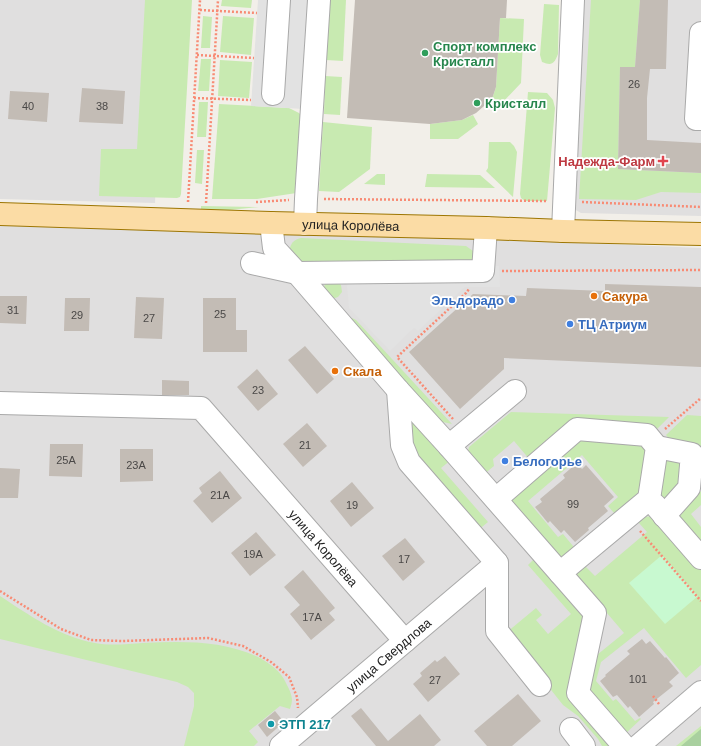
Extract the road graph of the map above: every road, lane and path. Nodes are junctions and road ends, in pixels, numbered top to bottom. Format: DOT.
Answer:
graph roads {
  1 [pos="200,0"];
  2 [pos="218,0"];
  3 [pos="278,0"];
  4 [pos="319,0"];
  5 [pos="573,0"];
  6 [pos="200,10"];
  7 [pos="218,11"];
  8 [pos="257,13"];
  9 [pos="701,33"];
  10 [pos="197,55"];
  11 [pos="215,56"];
  12 [pos="254,58"];
  13 [pos="273,94"];
  14 [pos="194,98"];
  15 [pos="212,99"];
  16 [pos="251,100"];
  17 [pos="701,119"];
  18 [pos="306,199"];
  19 [pos="565,201"];
  20 [pos="194,202"];
  21 [pos="250,202"];
  22 [pos="200,203"];
  23 [pos="701,207"];
  24 [pos="0,214"];
  25 [pos="271,223"];
  26 [pos="305,224"];
  27 [pos="486,228"];
  28 [pos="563,230"];
  29 [pos="701,234"];
  30 [pos="252,263"];
  31 [pos="701,270"];
  32 [pos="483,271"];
  33 [pos="297,273"];
  34 [pos="398,390"];
  35 [pos="515,390"];
  36 [pos="701,398"];
  37 [pos="0,403"];
  38 [pos="457,439"];
  39 [pos="654,444"];
  40 [pos="649,498"];
  41 [pos="496,499"];
  42 [pos="628,516"];
  43 [pos="664,516"];
  44 [pos="701,558"];
  45 [pos="496,563"];
  46 [pos="560,573"];
  47 [pos="0,590"];
  48 [pos="701,601"];
  49 [pos="405,641"];
  50 [pos="540,685"];
  51 [pos="701,692"];
  52 [pos="300,730"];
  53 [pos="281,746"];
  54 [pos="624,746"];
  55 [pos="638,746"];
  1 -- 6 [label="path"];
  2 -- 7 [label="path"];
  3 -- 13 [label="street"];
  4 -- 18 [label="street"];
  5 -- 19 [label="street"];
  6 -- 7 [label="path"];
  6 -- 10 [label="path"];
  7 -- 8 [label="path"];
  7 -- 11 [label="path"];
  9 -- 17 [label="street"];
  10 -- 11 [label="path"];
  10 -- 14 [label="path"];
  11 -- 12 [label="path"];
  11 -- 15 [label="path"];
  14 -- 15 [label="path"];
  14 -- 20 [label="path"];
  15 -- 16 [label="path"];
  15 -- 22 [label="path"];
  18 -- 19 [label="path"];
  18 -- 21 [label="path"];
  18 -- 26 [label="street"];
  19 -- 23 [label="path"];
  19 -- 28 [label="street"];
  24 -- 25 [label="main road, улица Королёва"];
  25 -- 26 [label="main road, улица Королёва"];
  25 -- 33 [label="street"];
  26 -- 27 [label="main road, улица Королёва"];
  27 -- 28 [label="main road, улица Королёва"];
  27 -- 32 [label="street"];
  28 -- 29 [label="main road, улица Королёва"];
  30 -- 33 [label="street"];
  31 -- 32 [label="path"];
  32 -- 33 [label="street"];
  32 -- 38 [label="path"];
  33 -- 34 [label="street"];
  34 -- 38 [label="street"];
  34 -- 45 [label="street"];
  35 -- 38 [label="street"];
  36 -- 39 [label="path"];
  37 -- 49 [label="street, улица Королёва"];
  38 -- 41 [label="street"];
  39 -- 40 [label="street"];
  39 -- 41 [label="street"];
  39 -- 43 [label="street"];
  40 -- 42 [label="street"];
  40 -- 43 [label="street"];
  41 -- 46 [label="street"];
  42 -- 46 [label="street"];
  42 -- 48 [label="path"];
  43 -- 44 [label="street"];
  45 -- 49 [label="street, улица Свердлова"];
  45 -- 50 [label="street"];
  46 -- 54 [label="street"];
  47 -- 52 [label="path"];
  49 -- 52 [label="street, улица Свердлова"];
  51 -- 55 [label="street"];
  52 -- 53 [label="street, улица Свердлова"];
}
